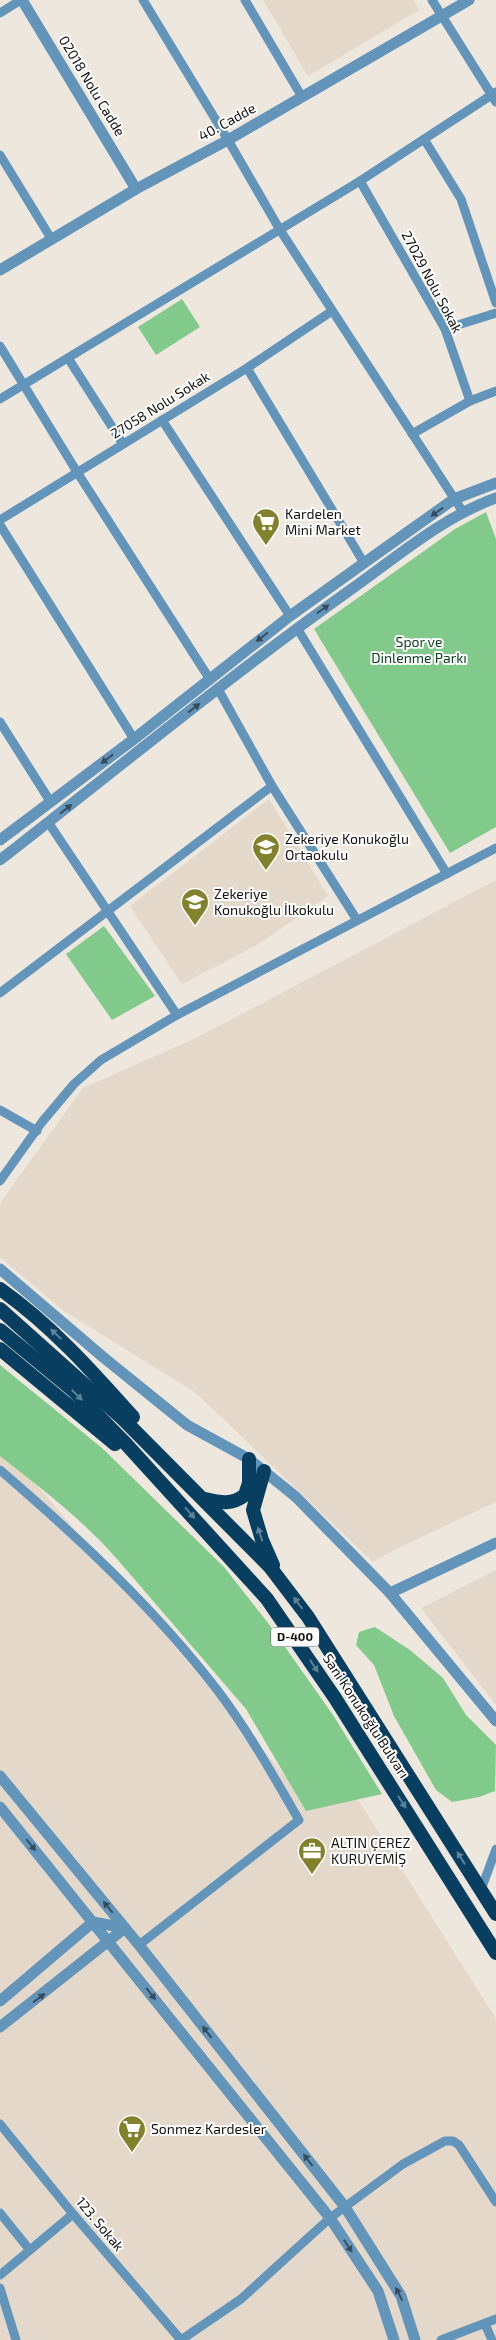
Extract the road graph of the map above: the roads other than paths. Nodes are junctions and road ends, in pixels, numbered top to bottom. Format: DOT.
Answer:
graph roads {
  1 [pos="21,0"];
  2 [pos="143,0"];
  3 [pos="245,0"];
  4 [pos="432,0"];
  5 [pos="468,0"];
  6 [pos="0,13"];
  7 [pos="442,16"];
  8 [pos="494,96"];
  9 [pos="302,97"];
  10 [pos="424,139"];
  11 [pos="228,140"];
  12 [pos="0,155"];
  13 [pos="360,181"];
  14 [pos="136,188"];
  15 [pos="280,230"];
  16 [pos="52,240"];
  17 [pos="0,270"];
  18 [pos="496,303"];
  19 [pos="332,311"];
  20 [pos="496,312"];
  21 [pos="445,329"];
  22 [pos="0,346"];
  23 [pos="68,358"];
  24 [pos="247,368"];
  25 [pos="23,385"];
  26 [pos="496,391"];
  27 [pos="0,399"];
  28 [pos="470,402"];
  29 [pos="162,420"];
  30 [pos="412,434"];
  31 [pos="122,444"];
  32 [pos="77,472"];
  33 [pos="496,483"];
  34 [pos="496,498"];
  35 [pos="454,499"];
  36 [pos="463,512"];
  37 [pos="0,520"];
  38 [pos="0,525"];
  39 [pos="364,563"];
  40 [pos="290,616"];
  41 [pos="297,628"];
  42 [pos="209,678"];
  43 [pos="218,689"];
  44 [pos="1,725"];
  45 [pos="134,739"];
  46 [pos="272,786"];
  47 [pos="50,801"];
  48 [pos="48,822"];
  49 [pos="0,840"];
  50 [pos="496,848"];
  51 [pos="0,860"];
  52 [pos="447,874"];
  53 [pos="107,911"];
  54 [pos="357,920"];
  55 [pos="0,992"];
  56 [pos="177,1015"];
  57 [pos="0,1110"];
  58 [pos="37,1131"];
  59 [pos="0,1181"];
  60 [pos="0,1269"];
  61 [pos="0,1289"];
  62 [pos="0,1309"];
  63 [pos="0,1330"];
  64 [pos="0,1349"];
  65 [pos="249,1459"];
  66 [pos="0,1470"];
  67 [pos="264,1471"];
  68 [pos="193,1487"];
  69 [pos="172,1492"];
  70 [pos="205,1499"];
  71 [pos="496,1544"];
  72 [pos="280,1579"];
  73 [pos="390,1593"];
  74 [pos="496,1721"];
  75 [pos="0,1776"];
  76 [pos="0,1807"];
  77 [pos="496,1849"];
  78 [pos="481,1890"];
  79 [pos="496,1914"];
  80 [pos="93,1922"];
  81 [pos="125,1928"];
  82 [pos="108,1942"];
  83 [pos="138,1945"];
  84 [pos="496,1953"];
  85 [pos="0,2001"];
  86 [pos="0,2027"];
  87 [pos="0,2124"];
  88 [pos="496,2202"];
  89 [pos="345,2207"];
  90 [pos="0,2213"];
  91 [pos="73,2214"];
  92 [pos="330,2218"];
  93 [pos="29,2249"];
  94 [pos="0,2275"];
  95 [pos="0,2288"];
  96 [pos="496,2319"];
  97 [pos="485,2324"];
  98 [pos="16,2340"];
  99 [pos="181,2340"];
  100 [pos="394,2340"];
  101 [pos="415,2340"];
  102 [pos="441,2340"];
  103 [pos="492,2340"];
  1 -- 6 [label="street"];
  1 -- 14 [label="street, 02018 Nolu Cadde"];
  2 -- 11 [label="street"];
  3 -- 9 [label="street"];
  4 -- 7 [label="street"];
  5 -- 7 [label="street, 40. Cadde"];
  7 -- 8 [label="street"];
  7 -- 9 [label="street, 40. Cadde"];
  8 -- 10 [label="street"];
  9 -- 11 [label="street, 40. Cadde"];
  10 -- 13 [label="street"];
  10 -- 18 [label="street"];
  11 -- 14 [label="street, 40. Cadde"];
  11 -- 15 [label="street"];
  12 -- 16 [label="street"];
  13 -- 15 [label="street"];
  13 -- 21 [label="street, 27029 Nolu Sokak"];
  14 -- 16 [label="street, 40. Cadde"];
  15 -- 19 [label="street"];
  15 -- 23 [label="street"];
  16 -- 17 [label="street, 40. Cadde"];
  19 -- 24 [label="street, 27058 Nolu Sokak"];
  19 -- 30 [label="street"];
  20 -- 21 [label="street"];
  21 -- 28 [label="street, 27029 Nolu Sokak"];
  22 -- 25 [label="street"];
  23 -- 25 [label="street"];
  23 -- 31 [label="street"];
  24 -- 29 [label="street, 27058 Nolu Sokak"];
  24 -- 39 [label="street"];
  25 -- 27 [label="street"];
  25 -- 32 [label="street"];
  26 -- 28 [label="street"];
  28 -- 30 [label="street"];
  29 -- 31 [label="street, 27058 Nolu Sokak"];
  29 -- 40 [label="street"];
  30 -- 35 [label="street"];
  31 -- 32 [label="street, 27058 Nolu Sokak"];
  32 -- 37 [label="street, 27058 Nolu Sokak"];
  32 -- 42 [label="street"];
  33 -- 35 [label="street"];
  34 -- 36 [label="street"];
  35 -- 36 [label="street"];
  35 -- 39 [label="street, one-way"];
  41 -- 36 [label="street, one-way"];
  38 -- 45 [label="street"];
  39 -- 40 [label="street"];
  40 -- 42 [label="street, one-way"];
  41 -- 43 [label="street"];
  41 -- 52 [label="street"];
  42 -- 45 [label="street"];
  43 -- 46 [label="street"];
  48 -- 43 [label="street, one-way"];
  44 -- 47 [label="street"];
  45 -- 47 [label="street, one-way"];
  46 -- 53 [label="street"];
  46 -- 54 [label="street"];
  47 -- 49 [label="street"];
  48 -- 51 [label="street"];
  48 -- 53 [label="street"];
  50 -- 52 [label="street"];
  52 -- 54 [label="street"];
  53 -- 55 [label="street"];
  53 -- 56 [label="street"];
  54 -- 56 [label="street"];
  56 -- 58 [label="street"];
  57 -- 58 [label="street"];
  58 -- 59 [label="street"];
  60 -- 65 [label="street"];
  68 -- 61 [label="highway, one-way"];
  62 -- 68 [label="highway, Sani Konukoğlu Bulvarı / D-400"];
  63 -- 69 [label="highway, Sani Konukoğlu Bulvarı / D-400, one-way"];
  64 -- 69 [label="highway"];
  65 -- 67 [label="street"];
  65 -- 70 [label="highway"];
  66 -- 83 [label="street"];
  72 -- 67 [label="highway, one-way"];
  67 -- 73 [label="street"];
  68 -- 70 [label="highway, Sani Konukoğlu Bulvarı / D-400"];
  69 -- 84 [label="highway, Sani Konukoğlu Bulvarı / D-400, one-way"];
  70 -- 72 [label="highway, Sani Konukoğlu Bulvarı / D-400"];
  71 -- 73 [label="street"];
  78 -- 72 [label="highway, Sani Konukoğlu Bulvarı / D-400, one-way"];
  73 -- 74 [label="street"];
  81 -- 75 [label="street, one-way"];
  76 -- 80 [label="street, one-way"];
  77 -- 78 [label="street"];
  78 -- 79 [label="highway, Sani Konukoğlu Bulvarı / D-400"];
  80 -- 81 [label="street"];
  80 -- 82 [label="street"];
  80 -- 85 [label="street"];
  81 -- 82 [label="street"];
  81 -- 83 [label="street"];
  86 -- 82 [label="street, one-way"];
  82 -- 92 [label="street, one-way"];
  89 -- 83 [label="street, one-way"];
  87 -- 91 [label="street, 123. Sokak"];
  88 -- 89 [label="street"];
  89 -- 92 [label="street"];
  101 -- 89 [label="street, one-way"];
  90 -- 93 [label="street"];
  91 -- 93 [label="street"];
  91 -- 99 [label="street, 123. Sokak"];
  92 -- 99 [label="street"];
  92 -- 100 [label="street, one-way"];
  93 -- 94 [label="street"];
  95 -- 98 [label="street"];
  96 -- 97 [label="street"];
  97 -- 102 [label="street"];
  97 -- 103 [label="street"];
}
